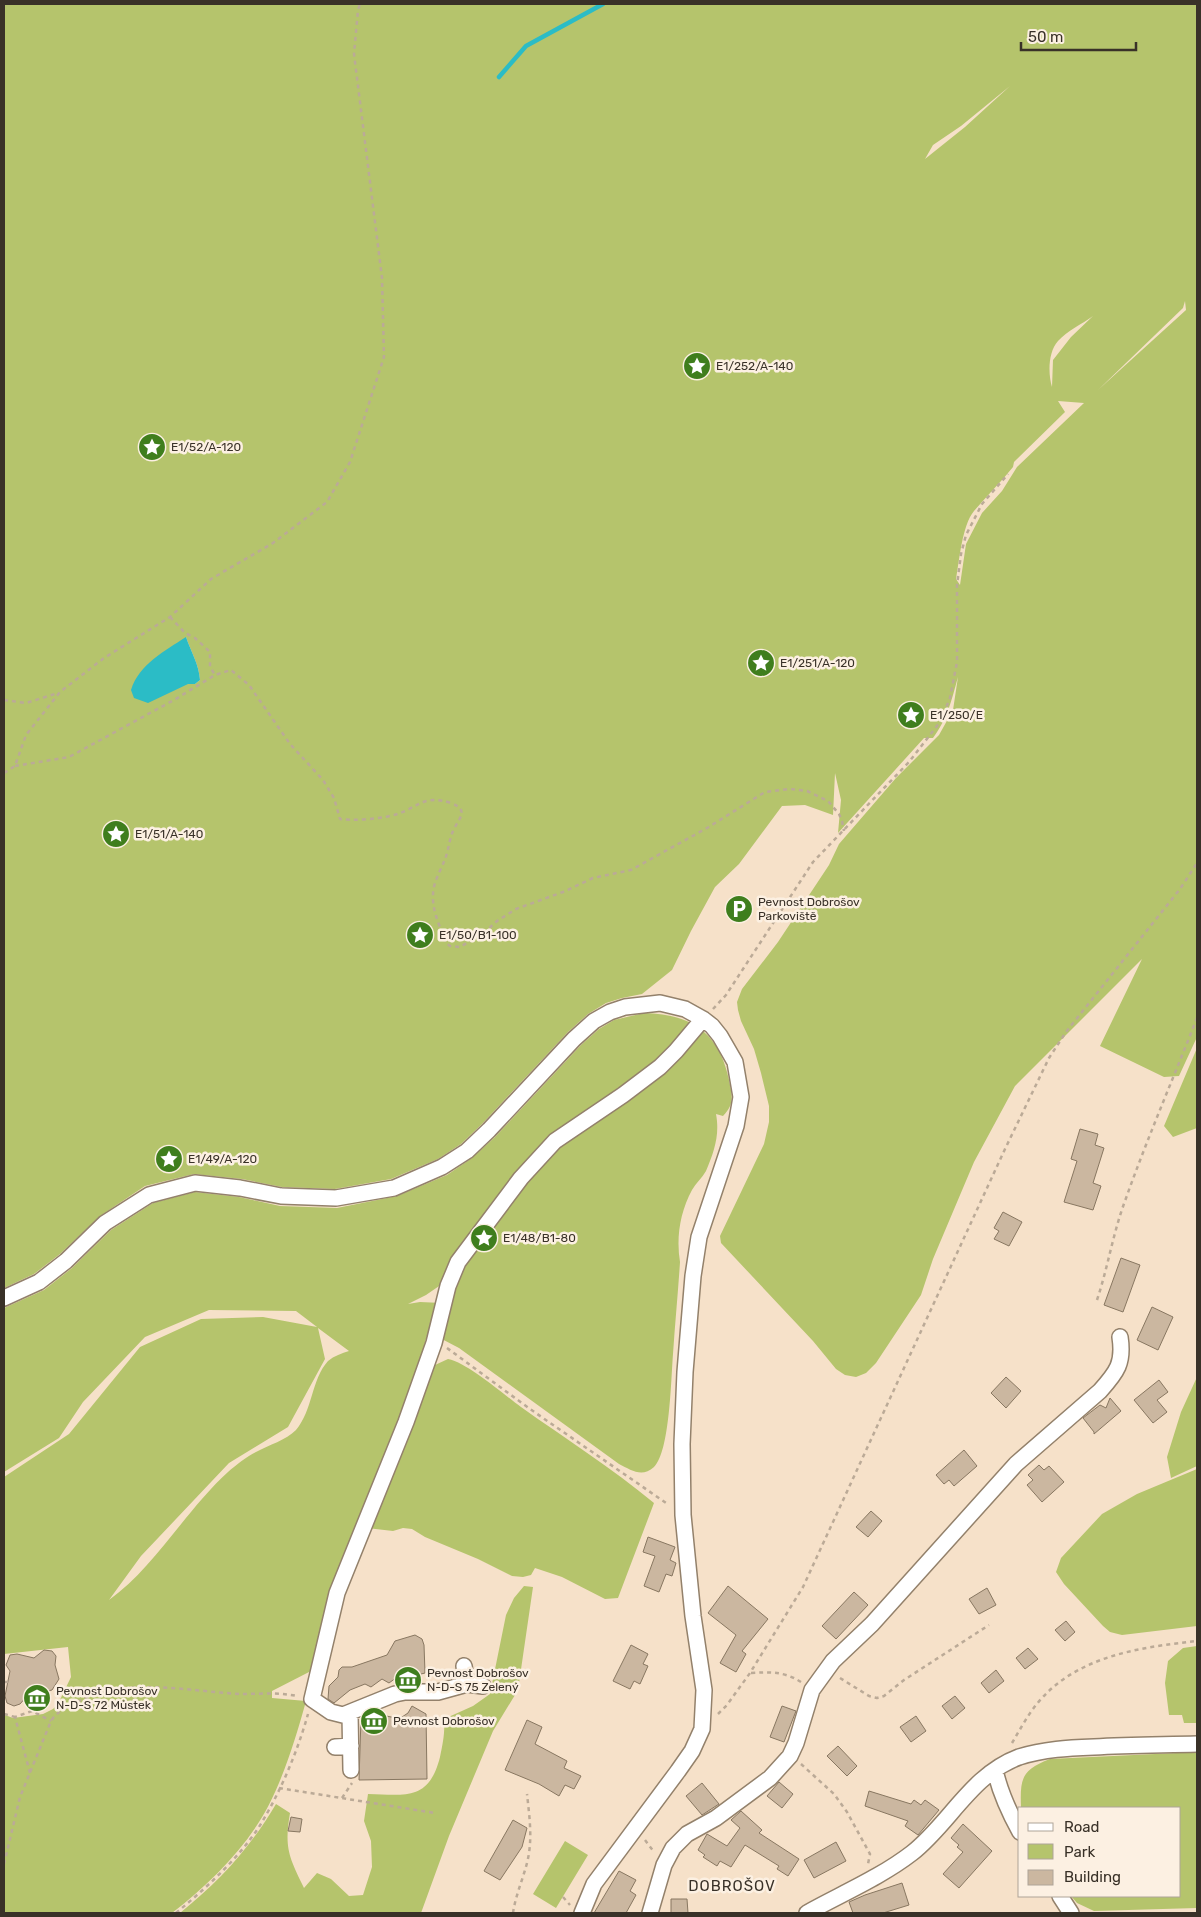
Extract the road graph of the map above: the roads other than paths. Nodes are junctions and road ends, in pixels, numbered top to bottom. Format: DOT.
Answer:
graph roads {
  1 [pos="703,1019"];
  2 [pos="4,1298"];
  3 [pos="1120,1337"];
  4 [pos="464,1666"];
  5 [pos="467,1684"];
  6 [pos="484,1686"];
  7 [pos="350,1714"];
  8 [pos="1197,1744"];
  9 [pos="351,1746"];
  10 [pos="335,1747"];
  11 [pos="351,1770"];
  12 [pos="995,1770"];
  13 [pos="1018,1828"];
  14 [pos="1061,1897"];
  15 [pos="582,1913"];
  16 [pos="650,1913"];
  17 [pos="807,1913"];
  18 [pos="1071,1913"];
  1 -- 2 [label="street"];
  1 -- 7 [label="street"];
  1 -- 15 [label="street"];
  3 -- 16 [label="street"];
  4 -- 5 [label="street"];
  5 -- 6 [label="street"];
  5 -- 7 [label="street"];
  7 -- 9 [label="street"];
  8 -- 12 [label="street"];
  9 -- 10 [label="street"];
  9 -- 11 [label="street"];
  12 -- 13 [label="street"];
  12 -- 17 [label="street"];
  14 -- 18 [label="street"];
}
